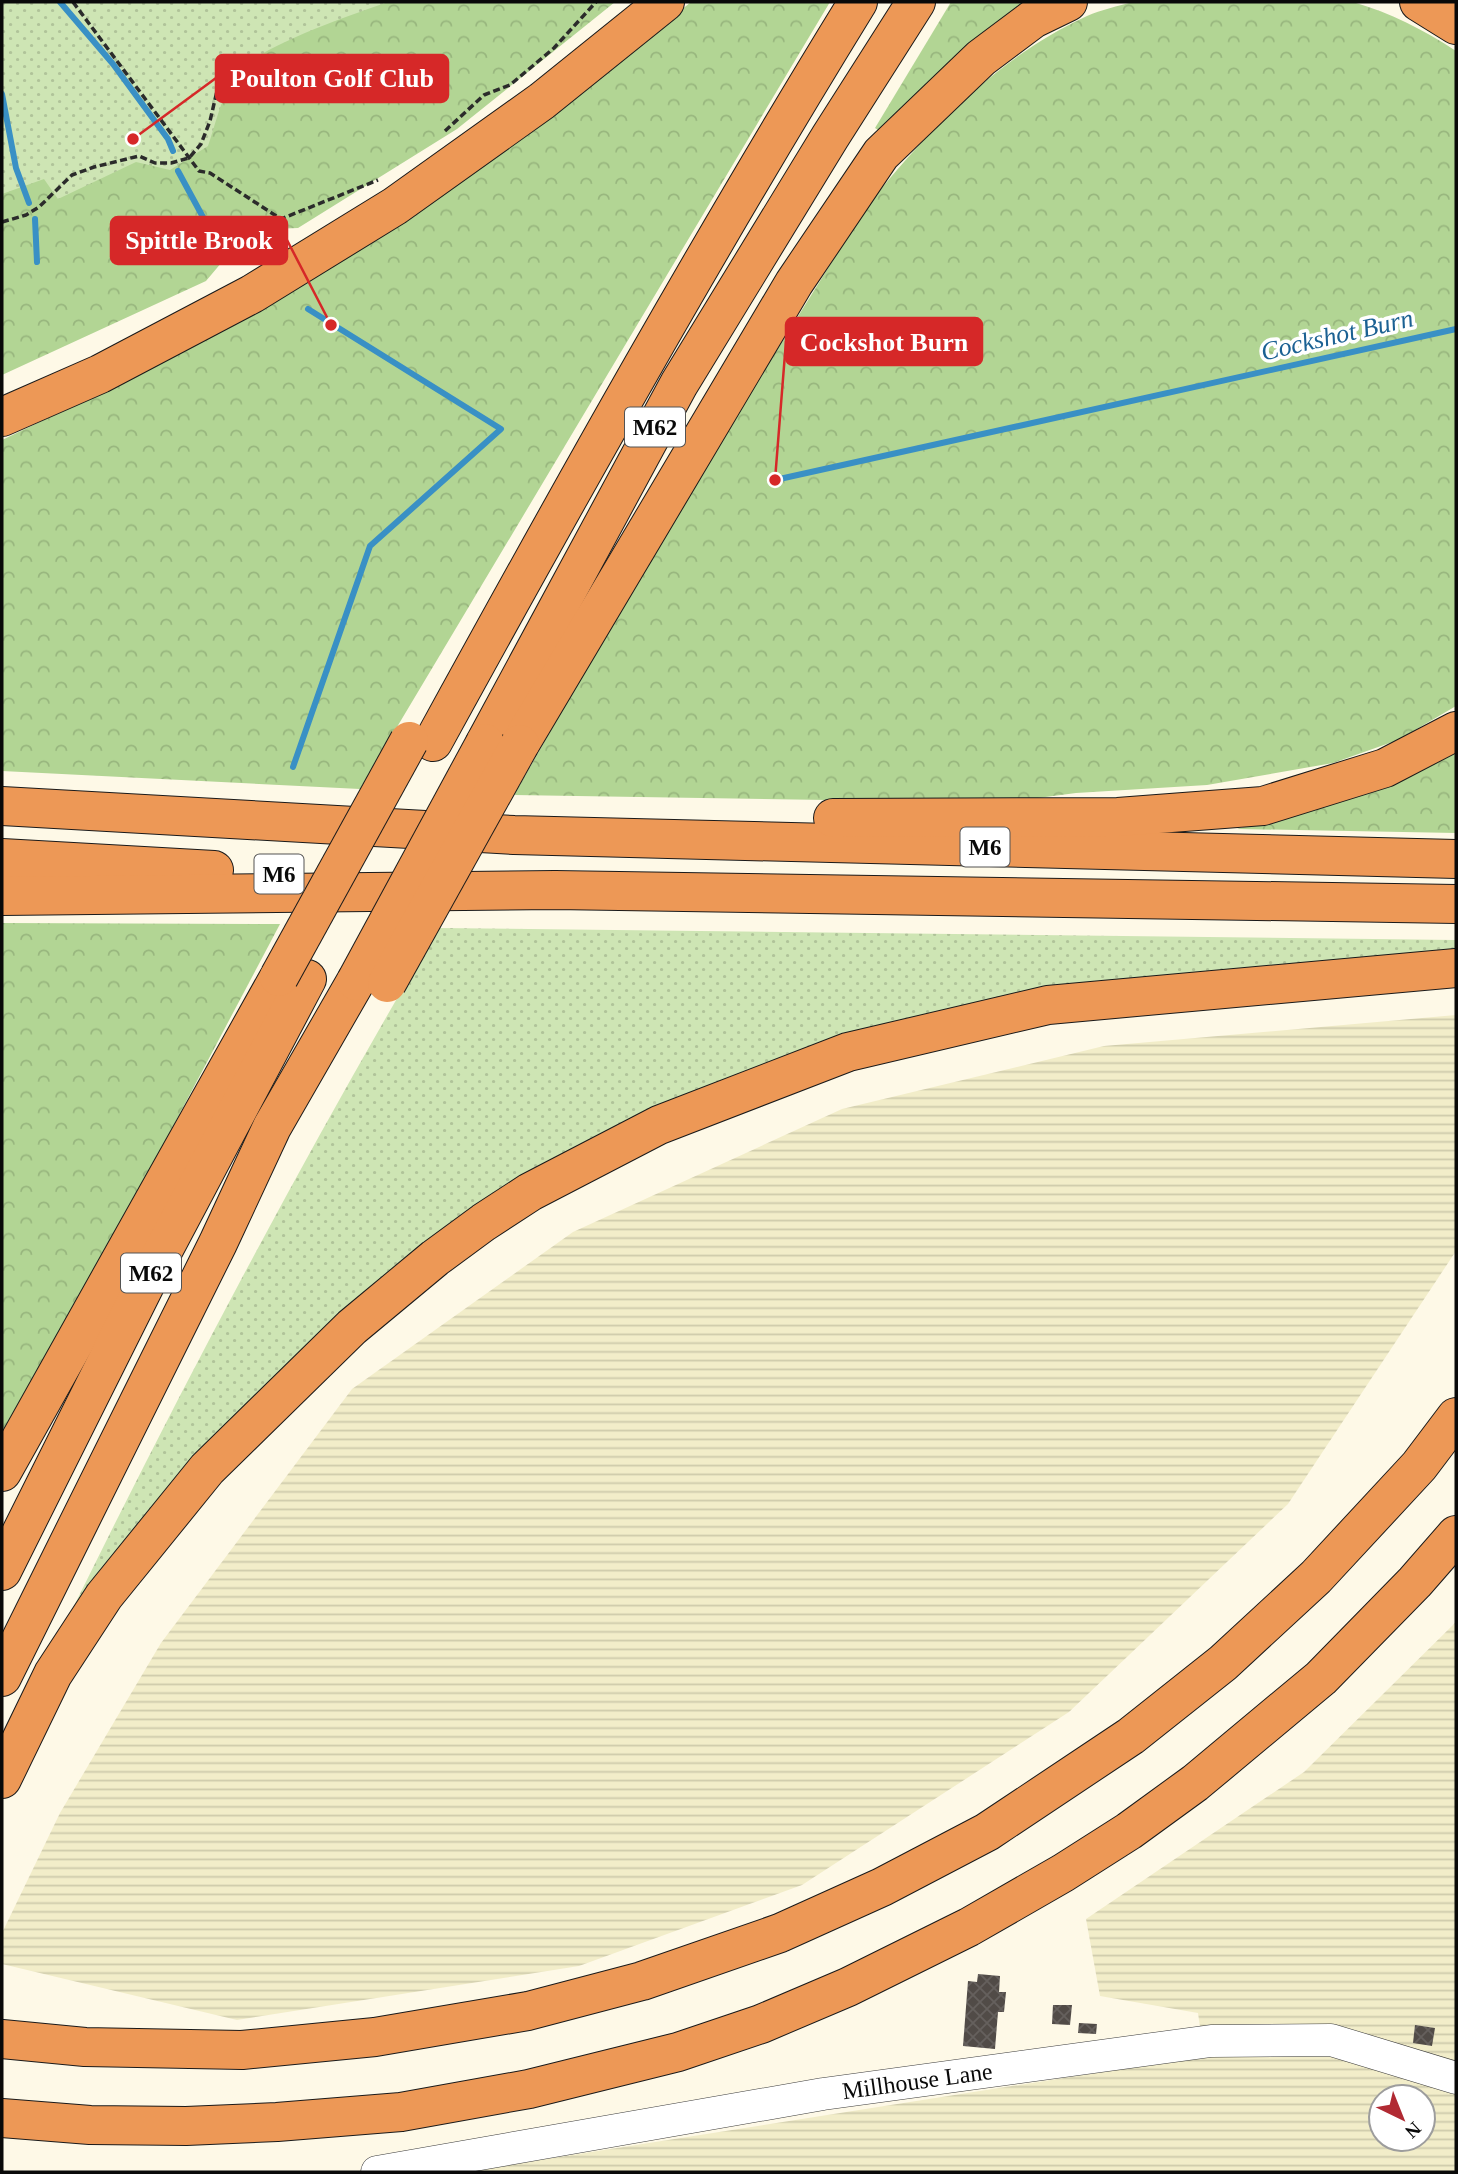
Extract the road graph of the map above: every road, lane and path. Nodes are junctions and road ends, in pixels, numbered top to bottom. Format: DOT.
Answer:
graph roads {
  1 [pos="73,2"];
  2 [pos="596,2"];
  3 [pos="665,2"];
  4 [pos="858,2"];
  5 [pos="916,2"];
  6 [pos="1068,2"];
  7 [pos="1419,2"];
  8 [pos="1456,25"];
  9 [pos="217,91"];
  10 [pos="445,131"];
  11 [pos="189,158"];
  12 [pos="382,178"];
  13 [pos="2,222"];
  14 [pos="2,417"];
  15 [pos="1456,731"];
  16 [pos="503,744"];
  17 [pos="2,806"];
  18 [pos="513,835"];
  19 [pos="2,858"];
  20 [pos="1456,859"];
  21 [pos="555,890"];
  22 [pos="2,896"];
  23 [pos="1456,904"];
  24 [pos="1456,968"];
  25 [pos="293,978"];
  26 [pos="1456,1417"];
  27 [pos="2,1472"];
  28 [pos="1456,1535"];
  29 [pos="2,1571"];
  30 [pos="2,1677"];
  31 [pos="2,1779"];
  32 [pos="2,2039"];
  33 [pos="1456,2078"];
  34 [pos="2,2118"];
  35 [pos="377,2172"];
  1 -- 11 [label="path"];
  2 -- 10 [label="path"];
  3 -- 14 [label="highway"];
  4 -- 25 [label="highway, M62"];
  5 -- 16 [label="highway, M62"];
  6 -- 16 [label="highway"];
  7 -- 8 [label="highway"];
  9 -- 11 [label="path"];
  11 -- 12 [label="path"];
  11 -- 13 [label="path"];
  15 -- 18 [label="highway"];
  16 -- 30 [label="highway, M62, bridge"];
  17 -- 18 [label="highway, M6"];
  18 -- 20 [label="highway, M6"];
  19 -- 21 [label="highway, M6"];
  21 -- 22 [label="highway"];
  21 -- 23 [label="highway, M6"];
  24 -- 31 [label="highway"];
  25 -- 27 [label="highway"];
  25 -- 29 [label="highway, M62"];
  26 -- 32 [label="highway"];
  28 -- 34 [label="highway"];
  33 -- 35 [label="street, Millhouse Lane"];
}
